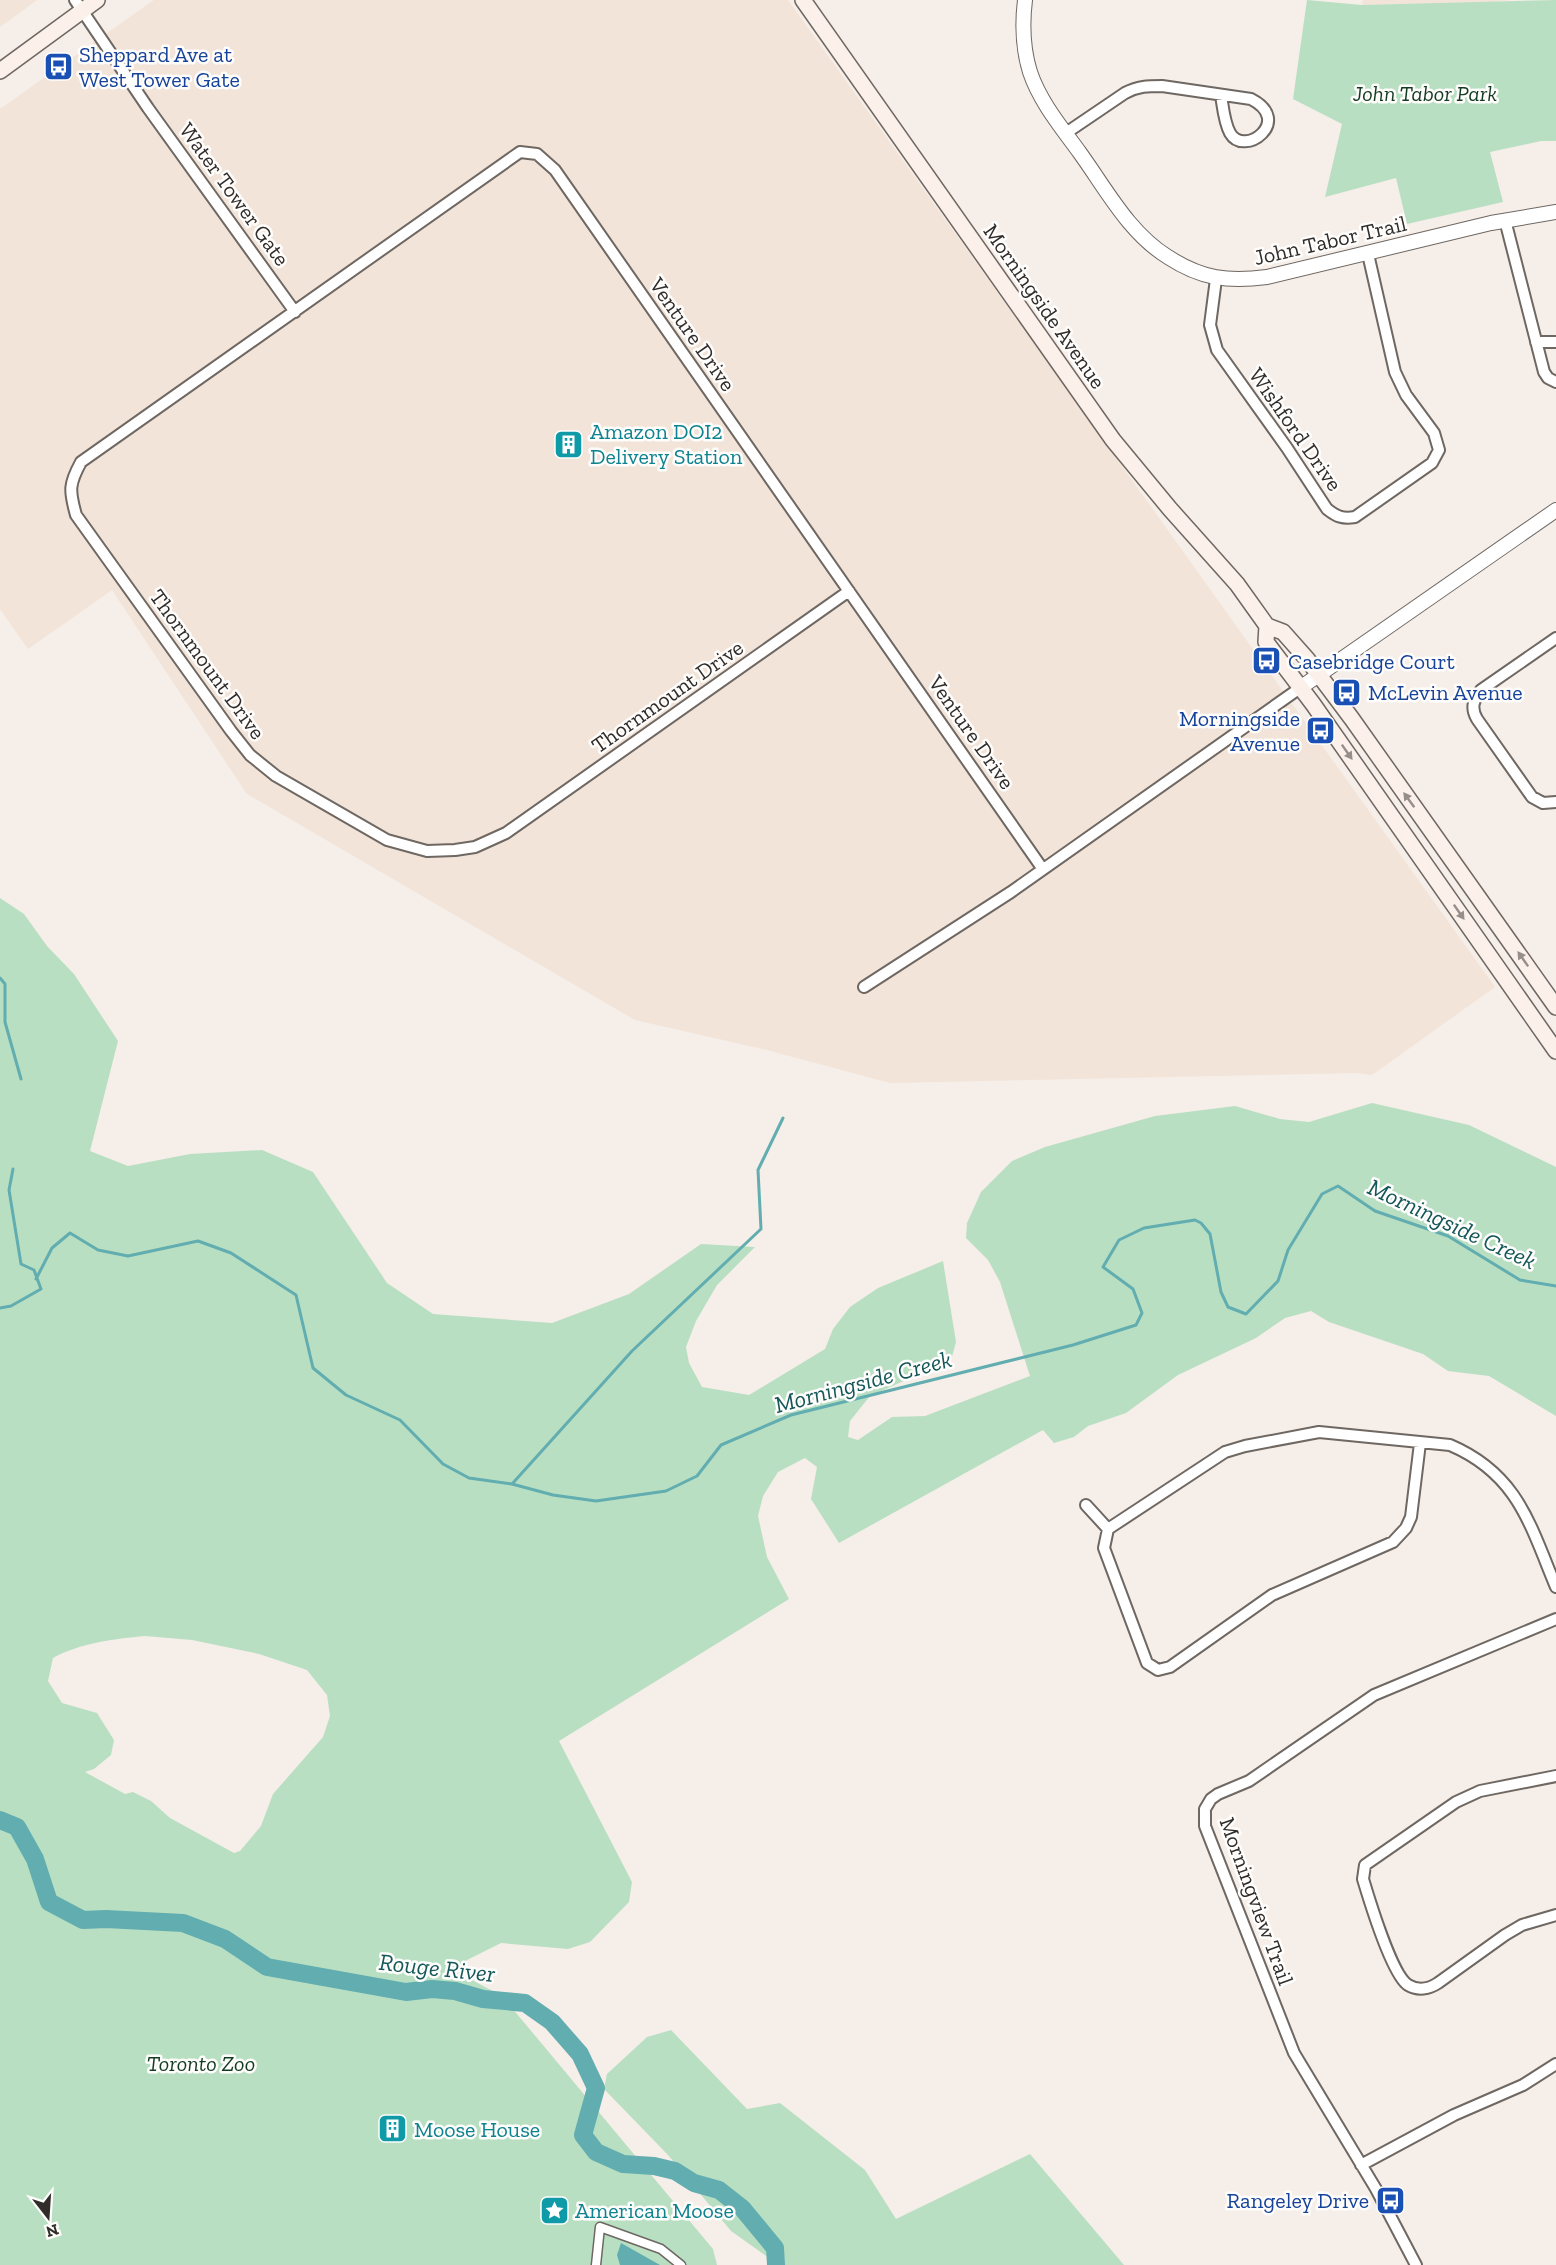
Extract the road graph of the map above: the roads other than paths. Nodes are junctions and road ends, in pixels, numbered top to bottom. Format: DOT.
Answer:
graph roads {
  1 [pos="97,0"];
  2 [pos="803,0"];
  3 [pos="1025,0"];
  4 [pos="79,5"];
  5 [pos="0,71"];
  6 [pos="1221,95"];
  7 [pos="1066,133"];
  8 [pos="1556,212"];
  9 [pos="1505,220"];
  10 [pos="1368,254"];
  11 [pos="1216,279"];
  12 [pos="295,312"];
  13 [pos="1536,342"];
  14 [pos="1556,342"];
  15 [pos="1556,382"];
  16 [pos="1556,510"];
  17 [pos="849,591"];
  18 [pos="1267,626"];
  19 [pos="1556,638"];
  20 [pos="1318,675"];
  21 [pos="1300,688"];
  22 [pos="1556,802"];
  23 [pos="1042,868"];
  24 [pos="864,987"];
  25 [pos="1556,1007"];
  26 [pos="1556,1052"];
  27 [pos="1419,1443"];
  28 [pos="1086,1505"];
  29 [pos="1108,1529"];
  30 [pos="1556,1587"];
  31 [pos="1556,1619"];
  32 [pos="1556,1776"];
  33 [pos="1556,1915"];
  34 [pos="1556,2064"];
  35 [pos="1361,2165"];
  36 [pos="596,2265"];
  37 [pos="681,2265"];
  38 [pos="1416,2265"];
  1 -- 4 [label="main road"];
  2 -- 18 [label="main road, Morningside Avenue"];
  3 -- 7 [label="street, John Tabor Trail"];
  4 -- 5 [label="main road"];
  4 -- 12 [label="street, Water Tower Gate"];
  6 -- 6 [label="street"];
  6 -- 7 [label="street"];
  7 -- 11 [label="street, John Tabor Trail"];
  8 -- 9 [label="street, John Tabor Trail"];
  9 -- 10 [label="street, John Tabor Trail"];
  9 -- 13 [label="street"];
  10 -- 11 [label="street, John Tabor Trail"];
  10 -- 11 [label="street, Wishford Drive"];
  12 -- 17 [label="street, Venture Drive"];
  12 -- 17 [label="street, Thornmount Drive"];
  13 -- 14 [label="street"];
  13 -- 15 [label="street"];
  16 -- 20 [label="street"];
  17 -- 23 [label="street, Venture Drive"];
  18 -- 20 [label="main road, Morningside Avenue"];
  18 -- 21 [label="main road, Morningside Avenue"];
  19 -- 22 [label="street"];
  20 -- 21 [label="street"];
  25 -- 20 [label="main road, Morningside Avenue, one-way"];
  21 -- 23 [label="street"];
  21 -- 26 [label="main road, Morningside Avenue, one-way"];
  23 -- 24 [label="street"];
  27 -- 29 [label="street"];
  27 -- 29 [label="street"];
  27 -- 30 [label="street"];
  28 -- 29 [label="street"];
  31 -- 35 [label="street, Morningview Trail"];
  32 -- 33 [label="street"];
  34 -- 35 [label="street"];
  35 -- 38 [label="street, Morningview Trail"];
  36 -- 37 [label="street"];
}
